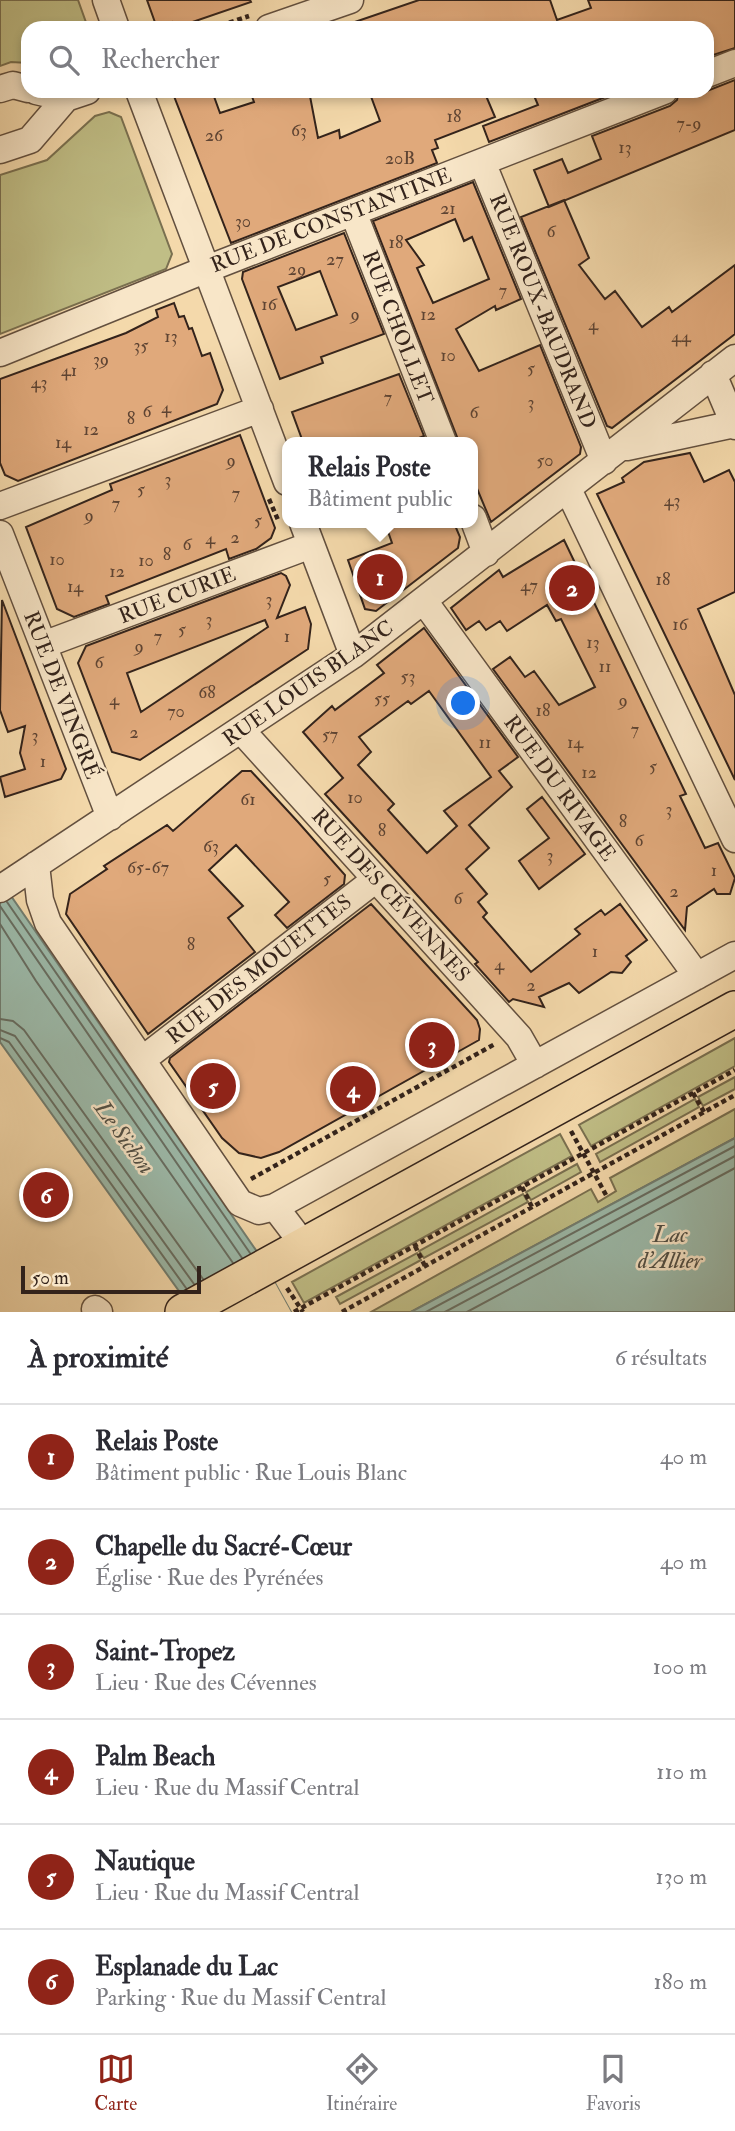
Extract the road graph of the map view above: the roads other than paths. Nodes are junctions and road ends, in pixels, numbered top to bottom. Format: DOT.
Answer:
graph roads {
  1 [pos="106,0"];
  2 [pos="350,0"];
  3 [pos="114,21"];
  4 [pos="289,21"];
  5 [pos="735,63"];
  6 [pos="714,71"];
  7 [pos="21,87"];
  8 [pos="0,89"];
  9 [pos="73,98"];
  10 [pos="142,98"];
  11 [pos="646,98"];
  12 [pos="0,150"];
  13 [pos="482,162"];
  14 [pos="353,212"];
  15 [pos="207,269"];
  16 [pos="0,353"];
  17 [pos="735,358"];
  18 [pos="713,374"];
  19 [pos="260,409"];
  20 [pos="735,425"];
  21 [pos="441,437"];
  22 [pos="612,455"];
  23 [pos="282,468"];
  24 [pos="568,489"];
  25 [pos="0,506"];
  26 [pos="477,528"];
  27 [pos="0,534"];
  28 [pos="307,534"];
  29 [pos="486,553"];
  30 [pos="424,601"];
  31 [pos="43,645"];
  32 [pos="353,656"];
  33 [pos="241,730"];
  34 [pos="110,817"];
  35 [pos="735,839"];
  36 [pos="36,865"];
  37 [pos="376,878"];
  38 [pos="0,889"];
  39 [pos="735,955"];
  40 [pos="697,976"];
  41 [pos="735,1009"];
  42 [pos="735,1031"];
  43 [pos="142,1060"];
  44 [pos="535,1065"];
  45 [pos="275,1207"];
  46 [pos="290,1282"];
  47 [pos="183,1312"];
  48 [pos="225,1312"];
  1 -- 3 [label="street"];
  2 -- 4 [label="street"];
  5 -- 6 [label="street"];
  7 -- 8 [label="street"];
  9 -- 12 [label="street"];
  10 -- 15 [label="street"];
  11 -- 13 [label="street, RUE DE CONSTANTINE"];
  13 -- 14 [label="street, RUE DE CONSTANTINE"];
  13 -- 22 [label="street, RUE ROUX-BAUDRAND"];
  14 -- 15 [label="street, RUE DE CONSTANTINE"];
  14 -- 21 [label="street, RUE CHOLLET"];
  15 -- 16 [label="street, RUE DE CONSTANTINE"];
  15 -- 19 [label="street"];
  17 -- 18 [label="street, RUE LOUIS BLANC"];
  18 -- 20 [label="street"];
  18 -- 22 [label="street, RUE LOUIS BLANC"];
  19 -- 23 [label="street"];
  19 -- 25 [label="street"];
  20 -- 22 [label="street"];
  22 -- 24 [label="street, RUE LOUIS BLANC"];
  24 -- 29 [label="street, RUE LOUIS BLANC"];
  24 -- 35 [label="street"];
  26 -- 29 [label="street"];
  27 -- 31 [label="street, RUE DE VINGRÉ"];
  28 -- 31 [label="street, RUE CURIE"];
  28 -- 32 [label="street"];
  29 -- 30 [label="street, RUE LOUIS BLANC"];
  30 -- 32 [label="street, RUE LOUIS BLANC"];
  30 -- 40 [label="street, RUE DU RIVAGE"];
  31 -- 34 [label="street, RUE DE VINGRÉ"];
  32 -- 33 [label="street, RUE LOUIS BLANC"];
  33 -- 34 [label="street, RUE LOUIS BLANC"];
  33 -- 37 [label="street, RUE DES CÉVENNES"];
  34 -- 36 [label="street, RUE LOUIS BLANC"];
  36 -- 38 [label="street, RUE LOUIS BLANC"];
  36 -- 43 [label="street"];
  37 -- 43 [label="street, RUE DES MOUETTES"];
  37 -- 44 [label="street, RUE DES CÉVENNES"];
  39 -- 40 [label="street"];
  40 -- 44 [label="street"];
  41 -- 46 [label="main road"];
  42 -- 46 [label="main road"];
  43 -- 45 [label="street"];
  44 -- 45 [label="street"];
  45 -- 46 [label="street"];
  46 -- 47 [label="main road"];
  46 -- 48 [label="main road"];
}
